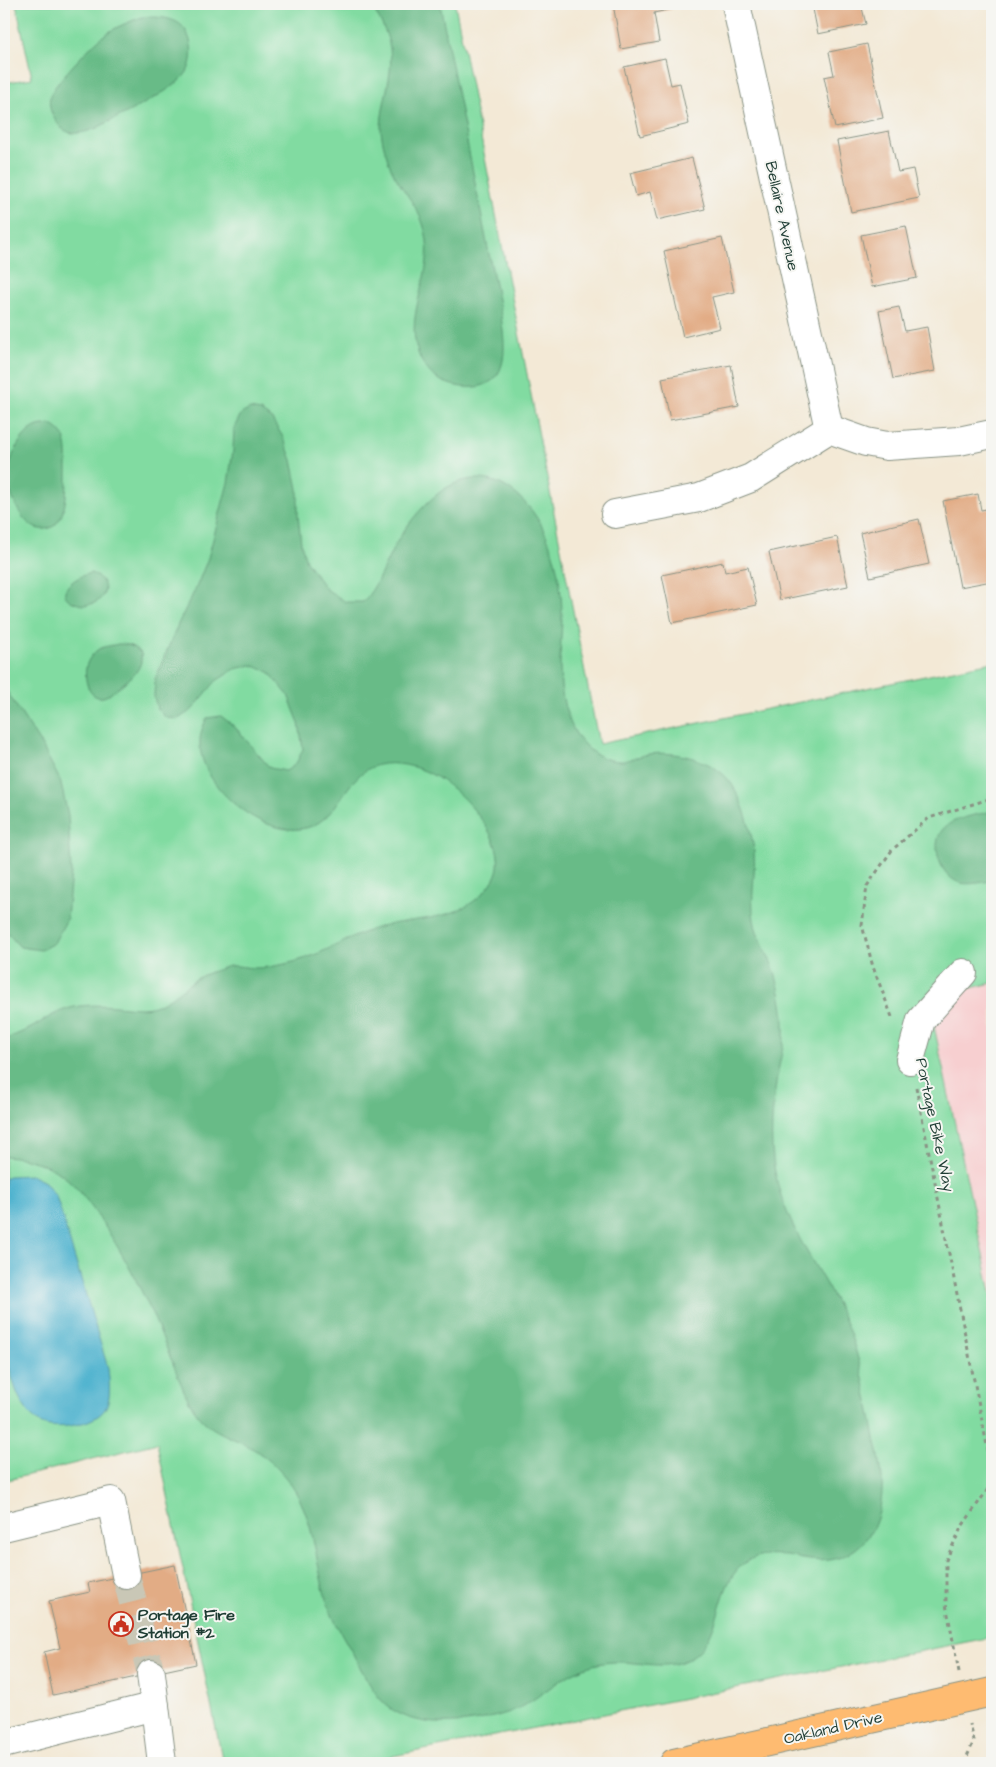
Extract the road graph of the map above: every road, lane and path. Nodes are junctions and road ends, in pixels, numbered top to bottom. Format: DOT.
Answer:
graph roads {
  1 [pos="736,4"];
  2 [pos="829,428"];
  3 [pos="992,434"];
  4 [pos="615,514"];
  5 [pos="992,798"];
  6 [pos="963,973"];
  7 [pos="894,1022"];
  8 [pos="910,1060"];
  9 [pos="992,1471"];
  10 [pos="992,1483"];
  11 [pos="4,1527"];
  12 [pos="126,1575"];
  13 [pos="150,1674"];
  14 [pos="992,1692"];
  15 [pos="964,1699"];
  16 [pos="154,1706"];
  17 [pos="8,1744"];
  18 [pos="162,1763"];
  19 [pos="674,1763"];
  20 [pos="964,1763"];
  1 -- 2 [label="street, Bellaire Avenue"];
  2 -- 3 [label="street"];
  2 -- 4 [label="street"];
  5 -- 7 [label="path"];
  6 -- 8 [label="street"];
  8 -- 9 [label="path, Portage Bike Way"];
  10 -- 15 [label="path"];
  11 -- 12 [label="street"];
  13 -- 16 [label="street"];
  14 -- 15 [label="main road, Oakland Drive"];
  15 -- 19 [label="main road, Oakland Drive"];
  15 -- 20 [label="path"];
  16 -- 17 [label="street"];
  16 -- 18 [label="street"];
}
